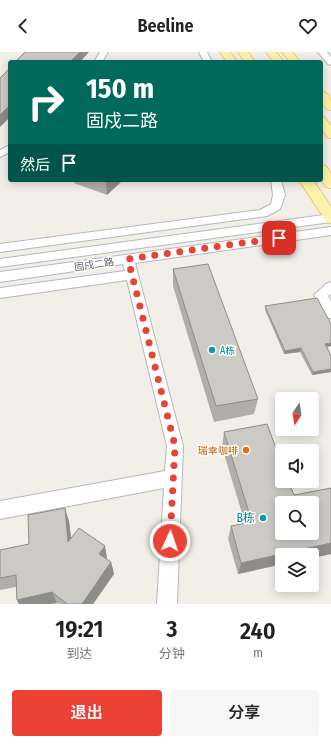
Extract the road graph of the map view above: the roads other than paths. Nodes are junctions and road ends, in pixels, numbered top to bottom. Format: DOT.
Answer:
graph roads {
  1 [pos="271,52"];
  2 [pos="287,52"];
  3 [pos="322,52"];
  4 [pos="277,60"];
  5 [pos="293,60"];
  6 [pos="331,62"];
  7 [pos="323,97"];
  8 [pos="331,107"];
  9 [pos="323,123"];
  10 [pos="331,134"];
  11 [pos="323,172"];
  12 [pos="276,182"];
  13 [pos="307,182"];
  14 [pos="331,184"];
  15 [pos="331,218"];
  16 [pos="331,231"];
  17 [pos="0,248"];
  18 [pos="0,263"];
  19 [pos="130,267"];
  20 [pos="0,277"];
  21 [pos="331,287"];
  22 [pos="0,293"];
  23 [pos="331,313"];
  24 [pos="173,478"];
  25 [pos="0,510"];
  26 [pos="167,604"];
  1 -- 4 [label="main road"];
  2 -- 5 [label="main road"];
  3 -- 6 [label="street"];
  7 -- 8 [label="main road"];
  9 -- 10 [label="main road"];
  11 -- 14 [label="main road"];
  12 -- 17 [label="street"];
  13 -- 15 [label="main road"];
  15 -- 18 [label="street, 固戍二路"];
  16 -- 19 [label="street, 固戍二路"];
  19 -- 20 [label="street, 固戍二路"];
  19 -- 22 [label="street"];
  19 -- 24 [label="street"];
  21 -- 23 [label="street"];
  24 -- 25 [label="street"];
  24 -- 26 [label="street"];
}
